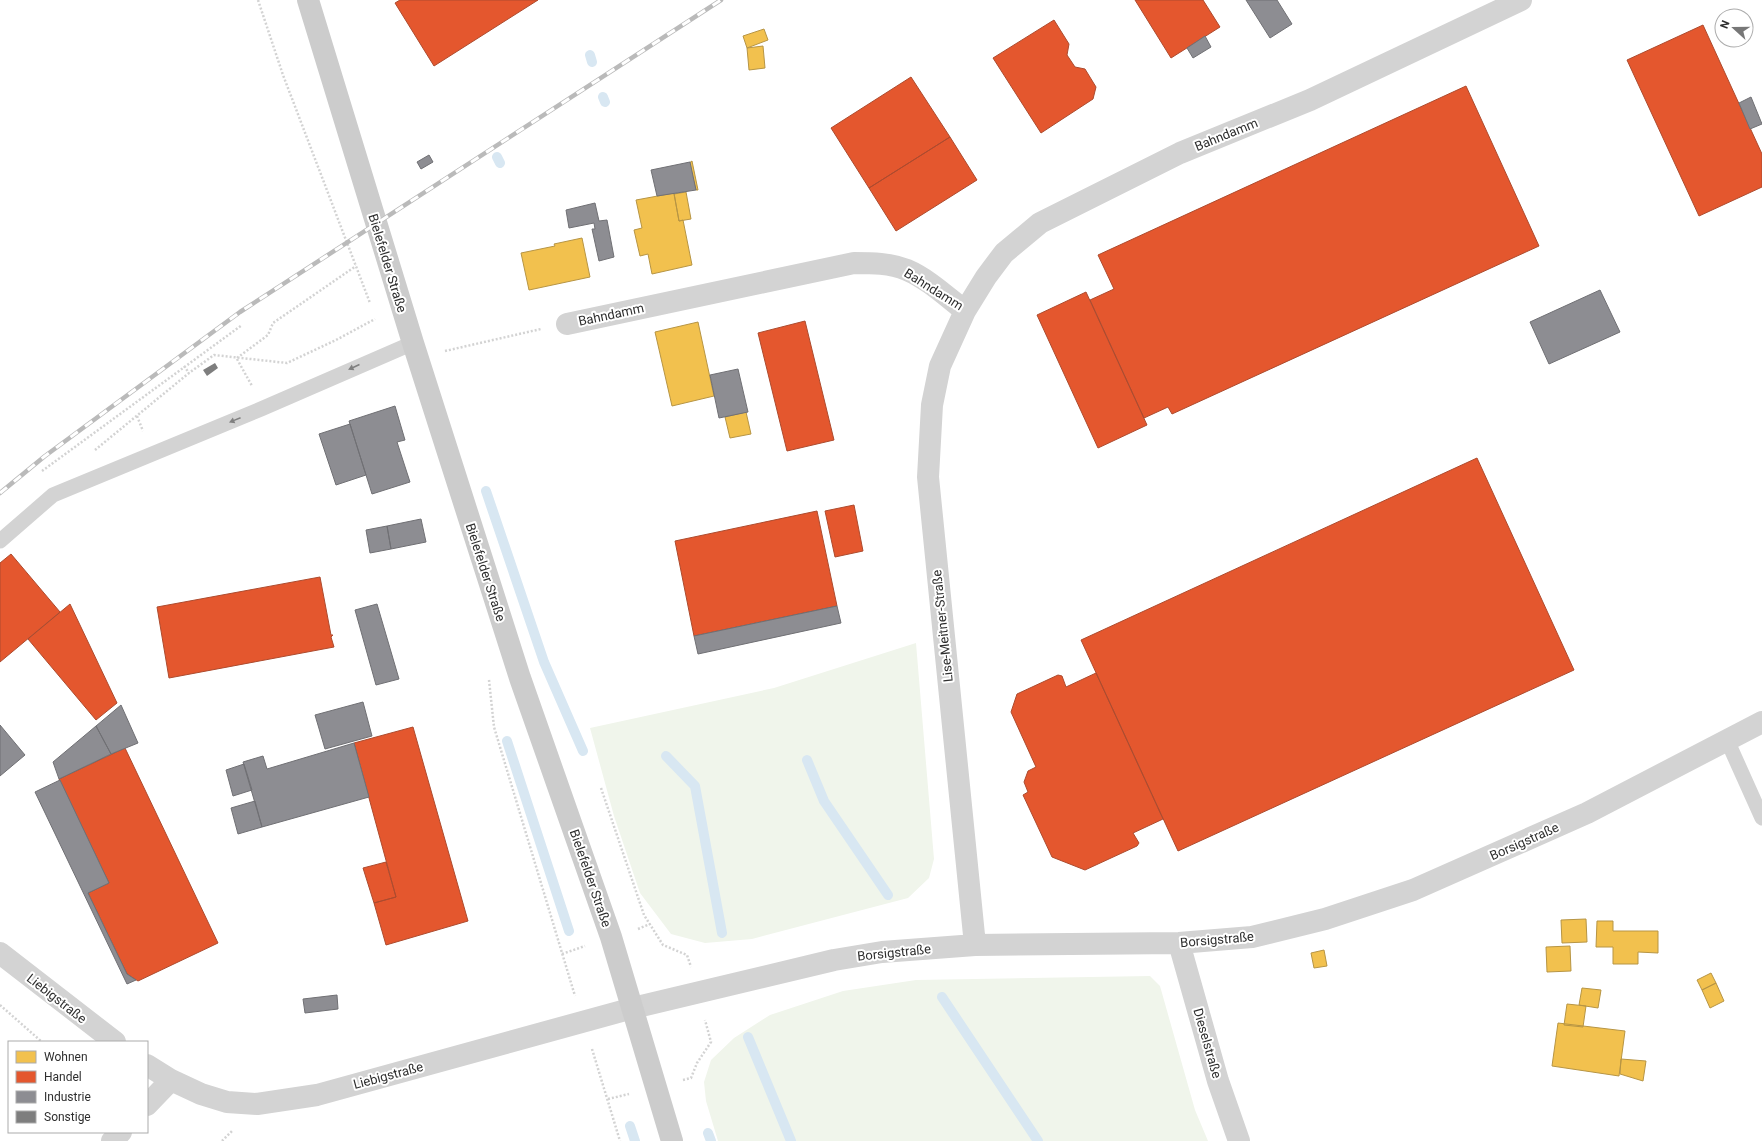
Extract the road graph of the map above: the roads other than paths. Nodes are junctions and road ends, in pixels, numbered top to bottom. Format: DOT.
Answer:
graph roads {
  1 [pos="308,0"];
  2 [pos="1521,0"];
  3 [pos="965,311"];
  4 [pos="567,324"];
  5 [pos="413,343"];
  6 [pos="0,541"];
  7 [pos="1762,722"];
  8 [pos="1727,740"];
  9 [pos="1762,818"];
  10 [pos="1179,943"];
  11 [pos="974,945"];
  12 [pos="0,953"];
  13 [pos="633,1008"];
  14 [pos="114,1041"];
  15 [pos="148,1066"];
  16 [pos="171,1080"];
  17 [pos="148,1104"];
  18 [pos="120,1133"];
  19 [pos="112,1141"];
  20 [pos="672,1141"];
  21 [pos="1240,1141"];
  1 -- 5 [label="main road, Bielefelder Straße"];
  2 -- 3 [label="street, Bahndamm"];
  3 -- 4 [label="street, Bahndamm"];
  3 -- 11 [label="street, Lise-Meitner-Straße"];
  5 -- 6 [label="lane, one-way"];
  5 -- 13 [label="main road, Bielefelder Straße"];
  7 -- 8 [label="street, Borsigstraße"];
  8 -- 9 [label="lane"];
  8 -- 10 [label="street, Borsigstraße"];
  10 -- 11 [label="street, Borsigstraße"];
  10 -- 21 [label="street, Dieselstraße"];
  11 -- 13 [label="street, Borsigstraße"];
  12 -- 14 [label="street, Liebigstraße"];
  13 -- 16 [label="street, Liebigstraße"];
  13 -- 20 [label="main road, Bielefelder Straße"];
  15 -- 16 [label="street, Liebigstraße"];
  16 -- 17 [label="street"];
  18 -- 19 [label="street"];
}
